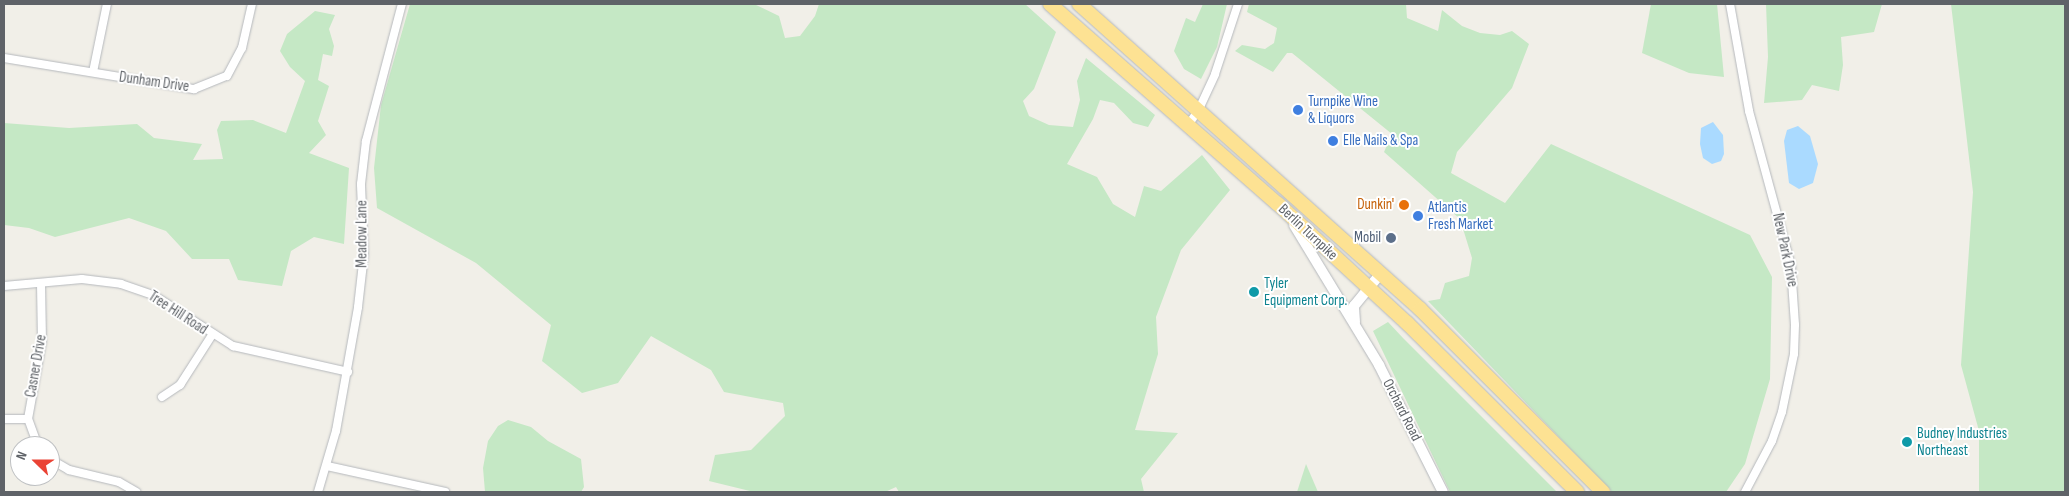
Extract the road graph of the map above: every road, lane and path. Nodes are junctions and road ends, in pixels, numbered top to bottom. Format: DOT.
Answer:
graph roads {
  1 [pos="107,4"];
  2 [pos="252,4"];
  3 [pos="402,4"];
  4 [pos="1050,4"];
  5 [pos="1079,4"];
  6 [pos="1238,4"];
  7 [pos="1730,4"];
  8 [pos="4,58"];
  9 [pos="93,72"];
  10 [pos="1199,109"];
  11 [pos="1189,124"];
  12 [pos="1278,204"];
  13 [pos="1381,273"];
  14 [pos="41,284"];
  15 [pos="4,286"];
  16 [pos="1369,287"];
  17 [pos="1359,330"];
  18 [pos="212,335"];
  19 [pos="348,372"];
  20 [pos="162,397"];
  21 [pos="4,419"];
  22 [pos="28,419"];
  23 [pos="34,436"];
  24 [pos="60,465"];
  25 [pos="327,466"];
  26 [pos="136,492"];
  27 [pos="318,492"];
  28 [pos="446,492"];
  29 [pos="1443,492"];
  30 [pos="1577,492"];
  31 [pos="1603,492"];
  32 [pos="1745,492"];
  1 -- 9 [label="street"];
  2 -- 9 [label="street, Dunham Drive"];
  3 -- 19 [label="street, Meadow Lane"];
  4 -- 11 [label="highway, Berlin Turnpike"];
  5 -- 10 [label="highway, Berlin Turnpike"];
  6 -- 10 [label="street"];
  7 -- 32 [label="street, New Park Drive"];
  8 -- 9 [label="street, Dunham Drive"];
  10 -- 11 [label="street"];
  10 -- 13 [label="highway, Berlin Turnpike"];
  11 -- 12 [label="highway, Berlin Turnpike"];
  12 -- 16 [label="highway, Berlin Turnpike"];
  12 -- 17 [label="street, Orchard Road"];
  13 -- 16 [label="street, Orchard Road"];
  13 -- 31 [label="highway, Berlin Turnpike"];
  14 -- 15 [label="street, Tree Hill Road"];
  14 -- 18 [label="street, Tree Hill Road"];
  14 -- 22 [label="street, Casner Drive"];
  16 -- 17 [label="street, Orchard Road"];
  16 -- 30 [label="highway, Berlin Turnpike"];
  17 -- 29 [label="street, Orchard Road"];
  18 -- 19 [label="street, Tree Hill Road"];
  18 -- 20 [label="street"];
  19 -- 25 [label="street, Meadow Lane"];
  21 -- 22 [label="street"];
  22 -- 23 [label="street, Casner Drive"];
  24 -- 26 [label="street"];
  25 -- 27 [label="street, Meadow Lane"];
  25 -- 28 [label="street"];
}
